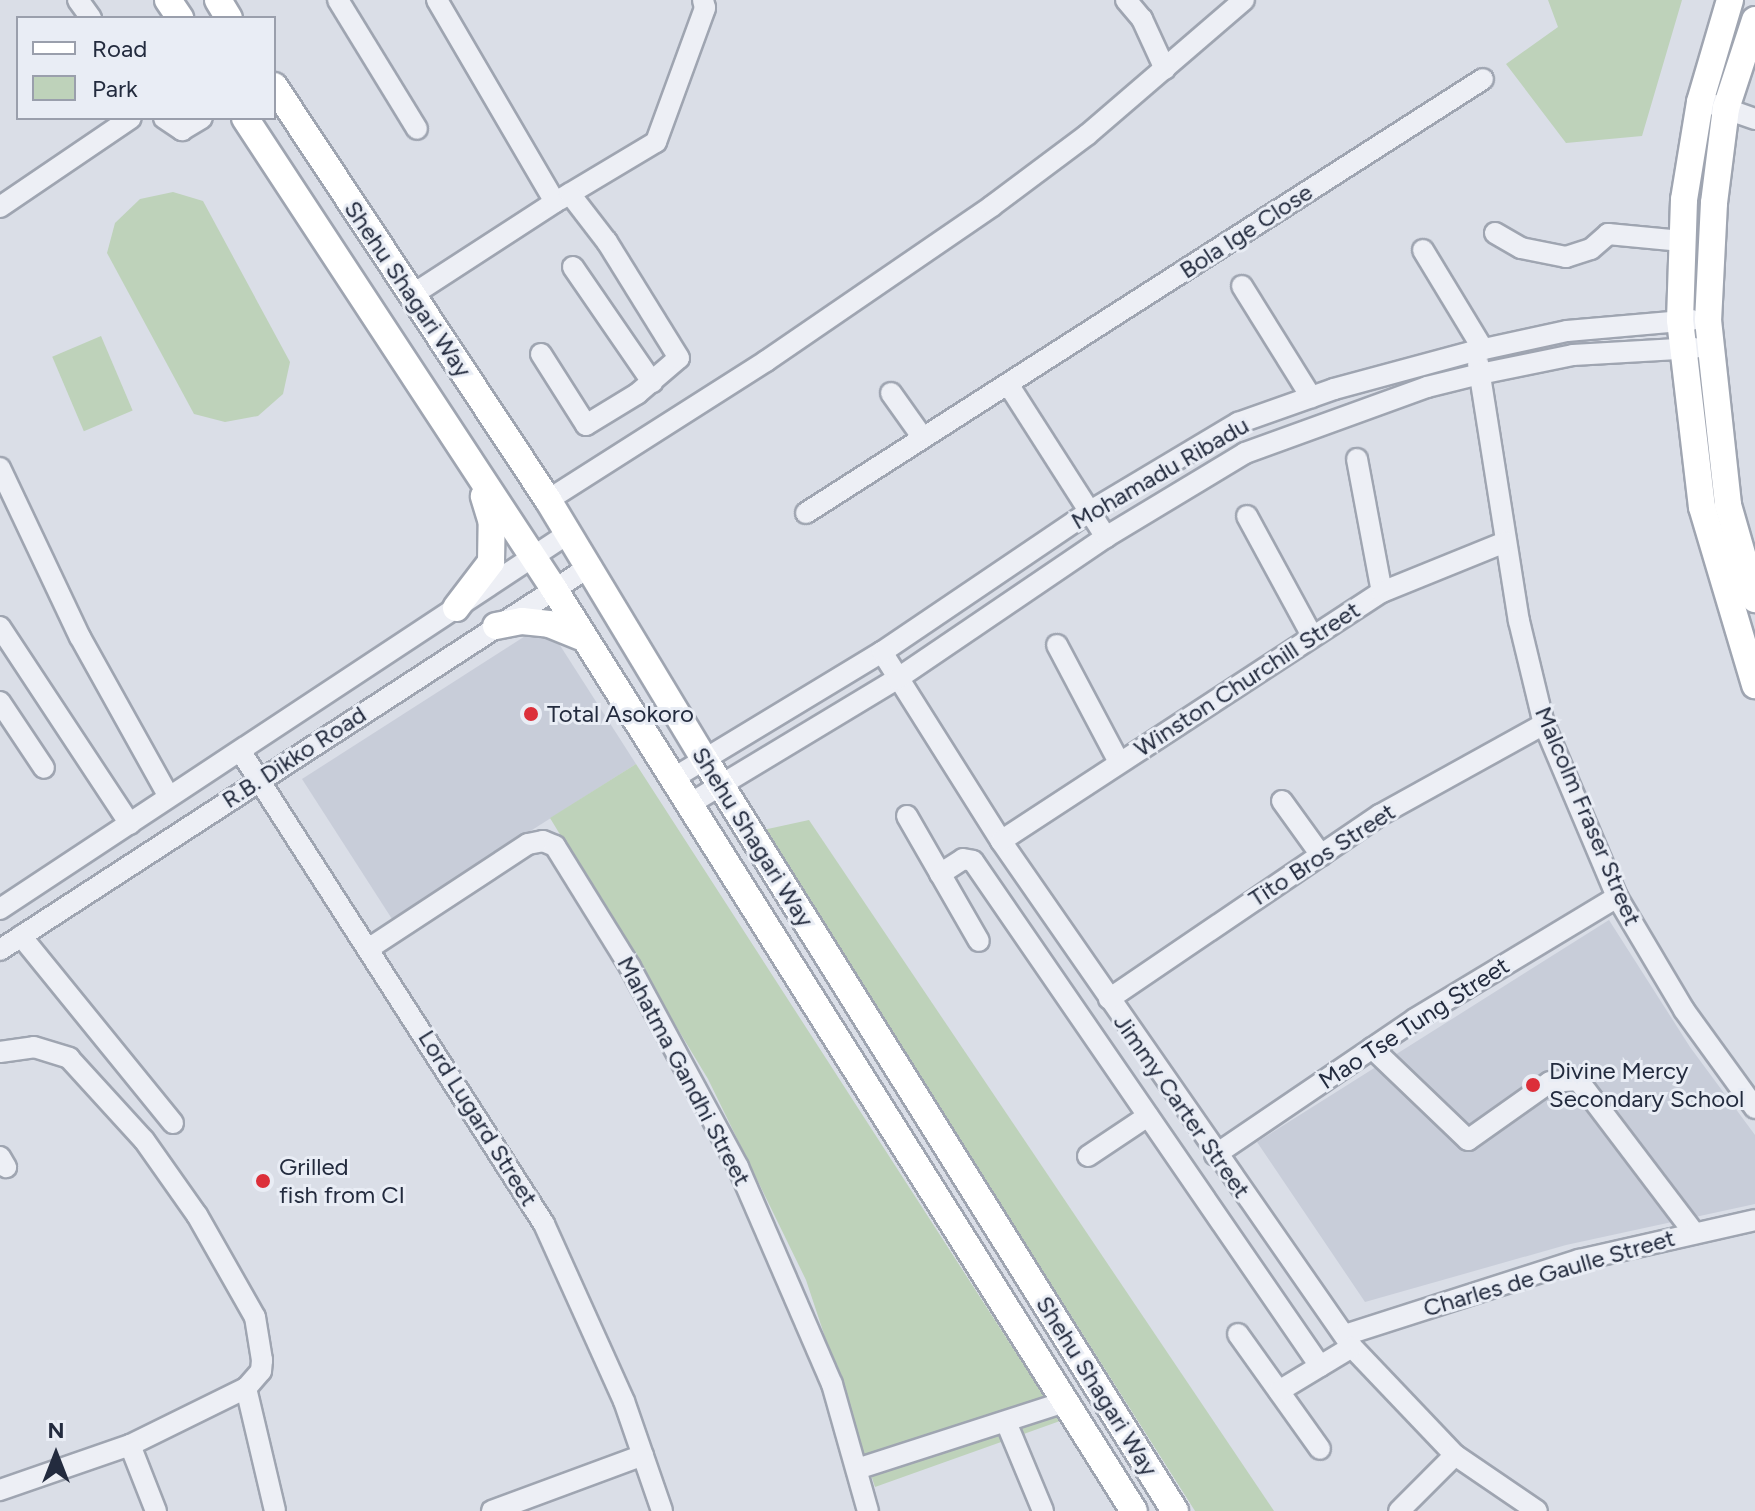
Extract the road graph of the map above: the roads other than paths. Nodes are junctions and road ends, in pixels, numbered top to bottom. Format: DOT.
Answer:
graph roads {
  1 [pos="338,0"];
  2 [pos="437,0"];
  3 [pos="703,0"];
  4 [pos="1126,0"];
  5 [pos="1244,0"];
  6 [pos="1730,0"];
  7 [pos="1755,20"];
  8 [pos="1165,69"];
  9 [pos="1483,79"];
  10 [pos="276,89"];
  11 [pos="1700,102"];
  12 [pos="1726,108"];
  13 [pos="1755,119"];
  14 [pos="128,120"];
  15 [pos="167,120"];
  16 [pos="199,120"];
  17 [pos="246,120"];
  18 [pos="417,129"];
  19 [pos="562,198"];
  20 [pos="0,207"];
  21 [pos="1495,233"];
  22 [pos="1682,241"];
  23 [pos="1423,250"];
  24 [pos="573,267"];
  25 [pos="1242,286"];
  26 [pos="412,295"];
  27 [pos="1680,320"];
  28 [pos="1708,320"];
  29 [pos="1710,348"];
  30 [pos="1682,349"];
  31 [pos="1479,350"];
  32 [pos="541,354"];
  33 [pos="1480,374"];
  34 [pos="652,382"];
  35 [pos="1008,384"];
  36 [pos="891,393"];
  37 [pos="1311,397"];
  38 [pos="923,438"];
  39 [pos="1357,459"];
  40 [pos="0,468"];
  41 [pos="477,473"];
  42 [pos="548,500"];
  43 [pos="1089,512"];
  44 [pos="806,513"];
  45 [pos="1247,516"];
  46 [pos="569,533"];
  47 [pos="1106,537"];
  48 [pos="1505,542"];
  49 [pos="532,557"];
  50 [pos="589,567"];
  51 [pos="554,589"];
  52 [pos="1382,592"];
  53 [pos="1755,599"];
  54 [pos="456,608"];
  55 [pos="496,626"];
  56 [pos="0,627"];
  57 [pos="1311,634"];
  58 [pos="584,638"];
  59 [pos="1057,645"];
  60 [pos="882,652"];
  61 [pos="897,679"];
  62 [pos="1755,685"];
  63 [pos="0,702"];
  64 [pos="1544,724"];
  65 [pos="241,752"];
  66 [pos="705,760"];
  67 [pos="1119,762"];
  68 [pos="44,768"];
  69 [pos="261,778"];
  70 [pos="672,779"];
  71 [pos="722,787"];
  72 [pos="168,795"];
  73 [pos="1282,801"];
  74 [pos="688,805"];
  75 [pos="907,816"];
  76 [pos="130,824"];
  77 [pos="1001,841"];
  78 [pos="1321,855"];
  79 [pos="940,874"];
  80 [pos="1617,897"];
  81 [pos="0,909"];
  82 [pos="21,936"];
  83 [pos="979,941"];
  84 [pos="368,949"];
  85 [pos="0,950"];
  86 [pos="1109,999"];
  87 [pos="1372,1048"];
  88 [pos="0,1052"];
  89 [pos="1755,1108"];
  90 [pos="1148,1116"];
  91 [pos="173,1123"];
  92 [pos="1215,1155"];
  93 [pos="1088,1156"];
  94 [pos="1755,1220"];
  95 [pos="1694,1233"];
  96 [pos="1238,1334"];
  97 [pos="1348,1341"];
  98 [pos="1320,1366"];
  99 [pos="246,1388"];
  100 [pos="1279,1391"];
  101 [pos="1065,1402"];
  102 [pos="1006,1422"];
  103 [pos="130,1445"];
  104 [pos="1320,1449"];
  105 [pos="643,1455"];
  106 [pos="1455,1455"];
  107 [pos="857,1469"];
  108 [pos="0,1490"];
  109 [pos="156,1511"];
  110 [pos="275,1511"];
  111 [pos="492,1511"];
  112 [pos="662,1511"];
  113 [pos="868,1511"];
  114 [pos="1043,1511"];
  115 [pos="1134,1511"];
  116 [pos="1175,1511"];
  117 [pos="1399,1511"];
  118 [pos="1537,1511"];
  1 -- 18 [label="street"];
  2 -- 19 [label="street"];
  3 -- 19 [label="street"];
  4 -- 8 [label="street"];
  5 -- 8 [label="street"];
  6 -- 11 [label="main road"];
  7 -- 12 [label="main road"];
  8 -- 42 [label="street"];
  9 -- 35 [label="street, Bola Ige Close"];
  10 -- 26 [label="main road, Shehu Shagari Way"];
  11 -- 12 [label="street"];
  11 -- 22 [label="main road"];
  12 -- 13 [label="street"];
  12 -- 28 [label="main road"];
  14 -- 20 [label="street"];
  15 -- 16 [label="street"];
  17 -- 41 [label="main road, Shehu Shagari Way"];
  19 -- 26 [label="street"];
  19 -- 34 [label="street"];
  21 -- 22 [label="street"];
  22 -- 27 [label="main road"];
  23 -- 31 [label="street, Malcolm Fraser Street"];
  24 -- 34 [label="street"];
  25 -- 37 [label="street"];
  26 -- 42 [label="main road, Shehu Shagari Way"];
  27 -- 28 [label="street, Mohamadu Ribadu"];
  27 -- 30 [label="main road"];
  27 -- 31 [label="street, Mohamadu Ribadu"];
  28 -- 29 [label="main road"];
  29 -- 30 [label="street, Mohamadu Ribadu"];
  29 -- 53 [label="main road"];
  30 -- 33 [label="street, Mohamadu Ribadu"];
  30 -- 62 [label="main road"];
  31 -- 33 [label="street, Malcolm Fraser Street"];
  31 -- 37 [label="street, Mohamadu Ribadu"];
  32 -- 34 [label="street"];
  33 -- 47 [label="street, Mohamadu Ribadu"];
  33 -- 48 [label="street, Malcolm Fraser Street"];
  35 -- 38 [label="street, Bola Ige Close"];
  35 -- 43 [label="street"];
  36 -- 38 [label="street"];
  37 -- 43 [label="street, Mohamadu Ribadu"];
  38 -- 44 [label="street, Bola Ige Close"];
  39 -- 52 [label="street"];
  40 -- 72 [label="street"];
  41 -- 49 [label="main road, Shehu Shagari Way"];
  41 -- 54 [label="main road"];
  42 -- 46 [label="main road, Shehu Shagari Way"];
  43 -- 47 [label="street"];
  43 -- 60 [label="street, Mohamadu Ribadu"];
  45 -- 57 [label="street"];
  46 -- 49 [label="street, R.B. Dikko Road"];
  46 -- 50 [label="main road, Shehu Shagari Way"];
  47 -- 61 [label="street, Mohamadu Ribadu"];
  48 -- 52 [label="street, Winston Churchill Street"];
  48 -- 64 [label="street, Malcolm Fraser Street"];
  49 -- 51 [label="main road, Shehu Shagari Way"];
  49 -- 54 [label="street, R.B. Dikko Road"];
  50 -- 51 [label="street, R.B. Dikko Road"];
  50 -- 66 [label="main road, Shehu Shagari Way"];
  51 -- 55 [label="street, R.B. Dikko Road"];
  51 -- 58 [label="main road, Shehu Shagari Way"];
  52 -- 57 [label="street, Winston Churchill Street"];
  54 -- 65 [label="street, R.B. Dikko Road"];
  55 -- 58 [label="main road"];
  55 -- 69 [label="street, R.B. Dikko Road"];
  56 -- 76 [label="street"];
  57 -- 67 [label="street, Winston Churchill Street"];
  58 -- 70 [label="main road, Shehu Shagari Way"];
  59 -- 67 [label="street"];
  60 -- 61 [label="street, Jimmy Carter Street"];
  60 -- 66 [label="street, Mohamadu Ribadu"];
  61 -- 71 [label="street, Mohamadu Ribadu"];
  61 -- 77 [label="street, Jimmy Carter Street"];
  63 -- 68 [label="street"];
  64 -- 78 [label="street, Tito Bros Street"];
  64 -- 80 [label="street, Malcolm Fraser Street"];
  65 -- 69 [label="street, Lord Lugard Street"];
  65 -- 72 [label="street, R.B. Dikko Road"];
  66 -- 70 [label="street, Mohamadu Ribadu"];
  66 -- 71 [label="main road, Shehu Shagari Way"];
  67 -- 77 [label="street, Winston Churchill Street"];
  69 -- 82 [label="street, R.B. Dikko Road"];
  69 -- 84 [label="street, Lord Lugard Street"];
  70 -- 74 [label="main road, Shehu Shagari Way"];
  71 -- 74 [label="street, Mohamadu Ribadu"];
  71 -- 116 [label="main road, Shehu Shagari Way"];
  72 -- 76 [label="street, R.B. Dikko Road"];
  73 -- 78 [label="street"];
  74 -- 101 [label="main road, Shehu Shagari Way"];
  75 -- 79 [label="street"];
  76 -- 81 [label="street, R.B. Dikko Road"];
  77 -- 86 [label="street, Jimmy Carter Street"];
  78 -- 86 [label="street, Tito Bros Street"];
  79 -- 83 [label="street"];
  79 -- 90 [label="street"];
  80 -- 87 [label="street, Mao Tse Tung Street"];
  80 -- 89 [label="street, Malcolm Fraser Street"];
  82 -- 85 [label="street, R.B. Dikko Road"];
  82 -- 91 [label="street"];
  84 -- 105 [label="street, Lord Lugard Street"];
  84 -- 107 [label="street, Mahatma Gandhi Street"];
  86 -- 92 [label="street, Jimmy Carter Street"];
  87 -- 92 [label="street, Mao Tse Tung Street"];
  87 -- 95 [label="street"];
  88 -- 99 [label="street"];
  90 -- 93 [label="street"];
  90 -- 98 [label="street"];
  92 -- 97 [label="street, Jimmy Carter Street"];
  94 -- 95 [label="street, Charles de Gaulle Street"];
  95 -- 97 [label="street, Charles de Gaulle Street"];
  96 -- 100 [label="street"];
  97 -- 98 [label="street, Charles de Gaulle Street"];
  97 -- 106 [label="street, Jimmy Carter Street"];
  98 -- 100 [label="street, Charles de Gaulle Street"];
  99 -- 103 [label="street"];
  99 -- 110 [label="street"];
  100 -- 104 [label="street"];
  101 -- 102 [label="street"];
  101 -- 115 [label="main road, Shehu Shagari Way"];
  102 -- 107 [label="street"];
  102 -- 114 [label="street"];
  103 -- 108 [label="street"];
  103 -- 109 [label="street"];
  105 -- 111 [label="street"];
  105 -- 112 [label="street, Lord Lugard Street"];
  106 -- 117 [label="street"];
  106 -- 118 [label="street, Jimmy Carter Street"];
  107 -- 113 [label="street, Mahatma Gandhi Street"];
}
